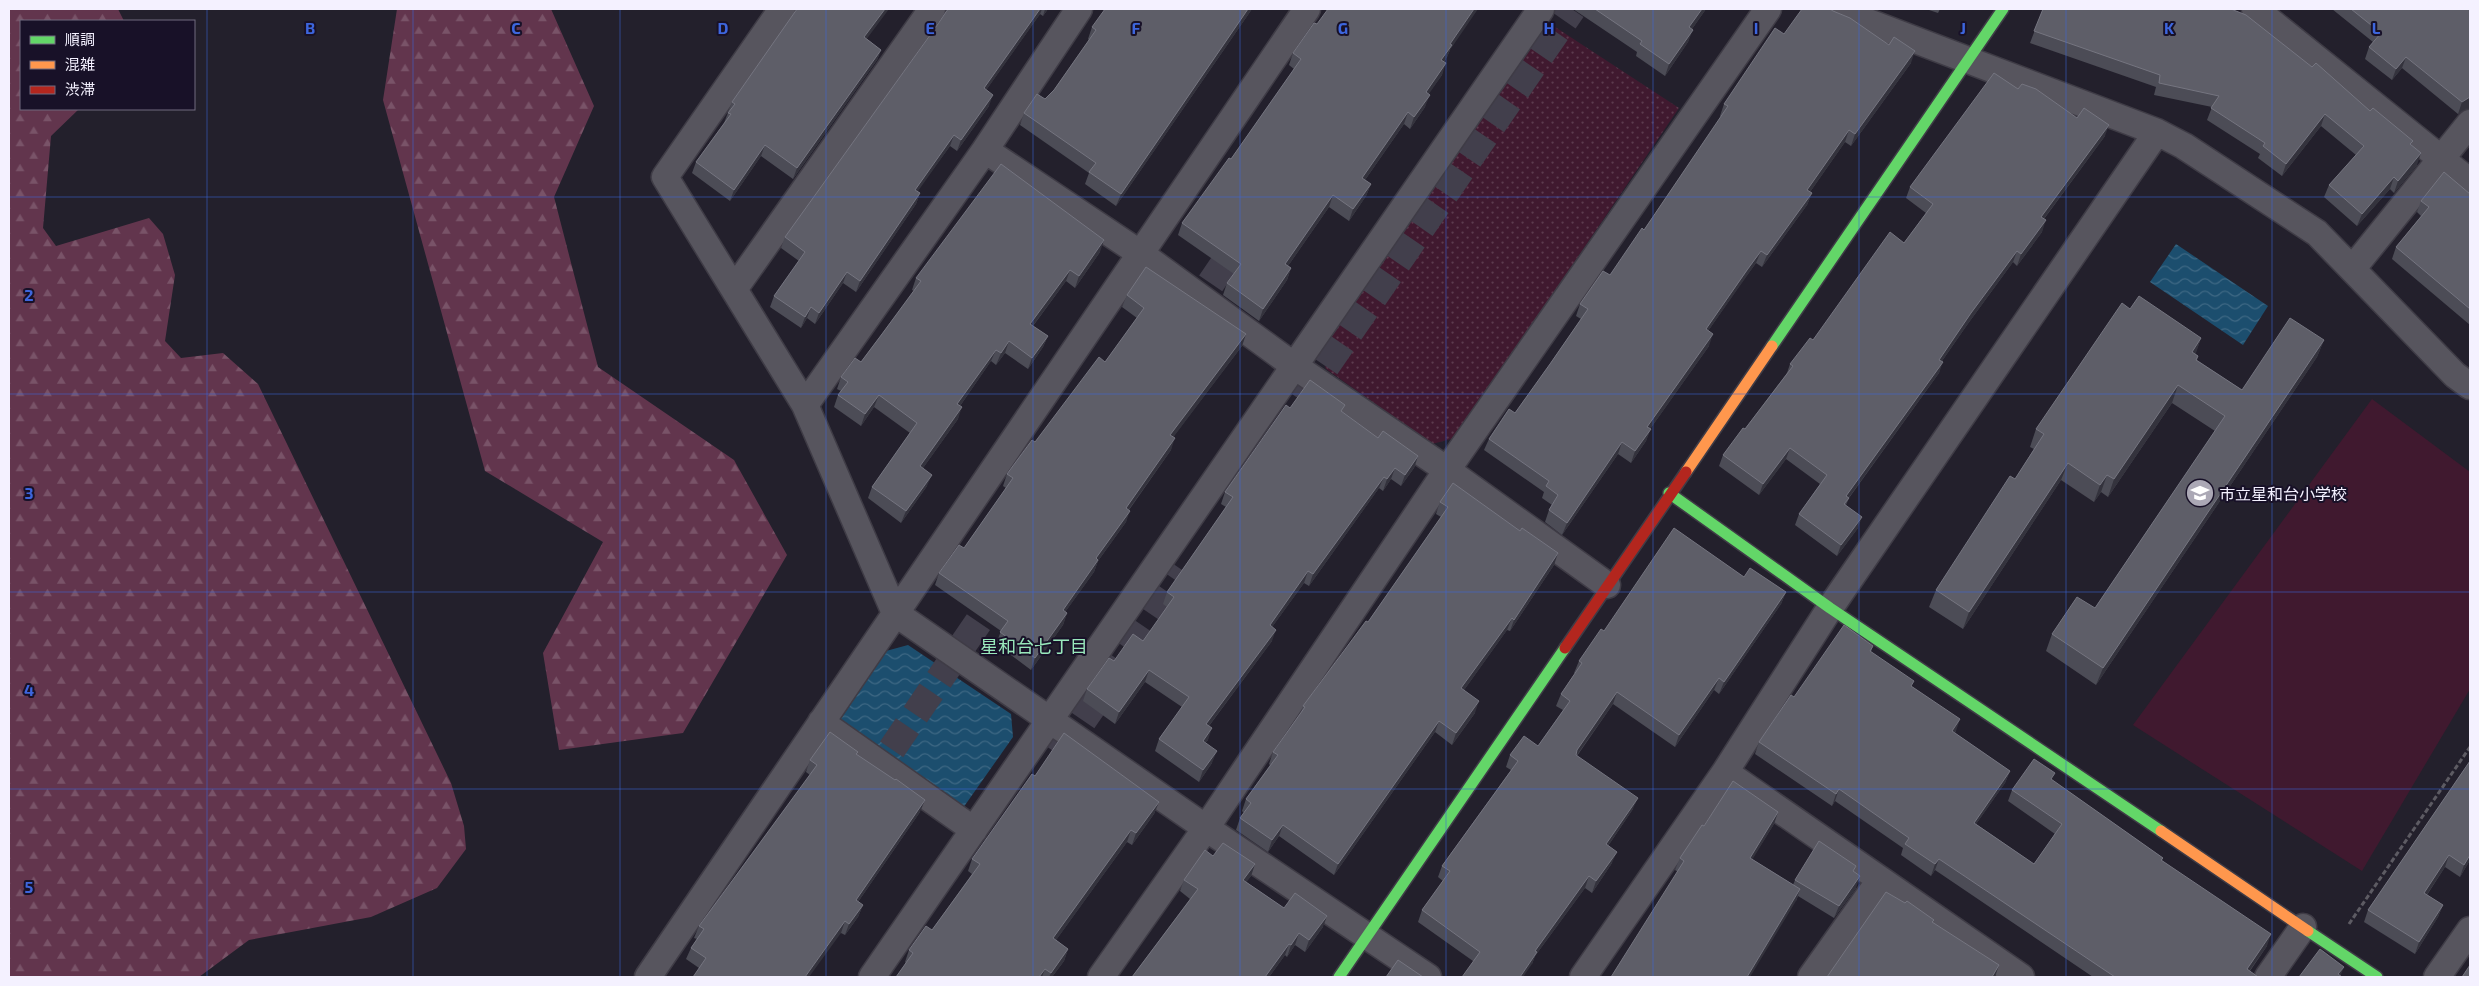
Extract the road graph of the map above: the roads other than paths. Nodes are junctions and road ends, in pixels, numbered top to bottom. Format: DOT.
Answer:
graph roads {
  1 [pos="782,9"];
  2 [pos="932,9"];
  3 [pos="1079,9"];
  4 [pos="1307,9"];
  5 [pos="1541,9"];
  6 [pos="1768,9"];
  7 [pos="1834,9"];
  8 [pos="2003,9"];
  9 [pos="2255,9"];
  10 [pos="1968,59"];
  11 [pos="2470,123"];
  12 [pos="2157,132"];
  13 [pos="985,150"];
  14 [pos="2442,160"];
  15 [pos="2470,182"];
  16 [pos="1141,254"];
  17 [pos="2353,268"];
  18 [pos="735,288"];
  19 [pos="1292,365"];
  20 [pos="2470,386"];
  21 [pos="805,405"];
  22 [pos="1447,470"];
  23 [pos="1670,493"];
  24 [pos="1607,585"];
  25 [pos="1830,608"];
  26 [pos="895,613"];
  27 [pos="1051,720"];
  28 [pos="820,722"];
  29 [pos="1725,772"];
  30 [pos="1206,828"];
  31 [pos="974,830"];
  32 [pos="1880,880"];
  33 [pos="2303,927"];
  34 [pos="2470,930"];
  35 [pos="1367,935"];
  36 [pos="657,974"];
  37 [pos="872,977"];
  38 [pos="1101,977"];
  39 [pos="1338,977"];
  40 [pos="1428,977"];
  41 [pos="1583,977"];
  42 [pos="1811,977"];
  43 [pos="2021,977"];
  44 [pos="2268,977"];
  45 [pos="2378,977"];
  46 [pos="2437,977"];
  1 -- 18 [label="street"];
  2 -- 18 [label="street"];
  3 -- 13 [label="street"];
  4 -- 16 [label="street"];
  5 -- 19 [label="street"];
  6 -- 22 [label="street"];
  7 -- 10 [label="street"];
  8 -- 10 [label="street"];
  9 -- 14 [label="street"];
  10 -- 12 [label="street"];
  10 -- 23 [label="street"];
  11 -- 14 [label="street"];
  12 -- 17 [label="street"];
  12 -- 25 [label="street"];
  13 -- 16 [label="street"];
  13 -- 21 [label="street"];
  14 -- 15 [label="street"];
  14 -- 17 [label="street"];
  16 -- 19 [label="street"];
  16 -- 26 [label="street"];
  17 -- 20 [label="street"];
  18 -- 21 [label="street"];
  19 -- 22 [label="street"];
  19 -- 27 [label="street"];
  21 -- 26 [label="street"];
  22 -- 24 [label="street"];
  22 -- 30 [label="street"];
  23 -- 24 [label="street"];
  23 -- 25 [label="street"];
  24 -- 35 [label="street"];
  25 -- 29 [label="street"];
  25 -- 33 [label="street"];
  26 -- 27 [label="street"];
  26 -- 28 [label="street"];
  27 -- 30 [label="street"];
  27 -- 31 [label="street"];
  28 -- 31 [label="street"];
  28 -- 36 [label="street"];
  29 -- 32 [label="street"];
  29 -- 41 [label="street"];
  30 -- 35 [label="street"];
  30 -- 38 [label="street"];
  31 -- 37 [label="street"];
  32 -- 42 [label="street"];
  32 -- 43 [label="street"];
  33 -- 44 [label="street"];
  33 -- 45 [label="street"];
  34 -- 46 [label="street"];
  35 -- 39 [label="street"];
  35 -- 40 [label="street"];
}
